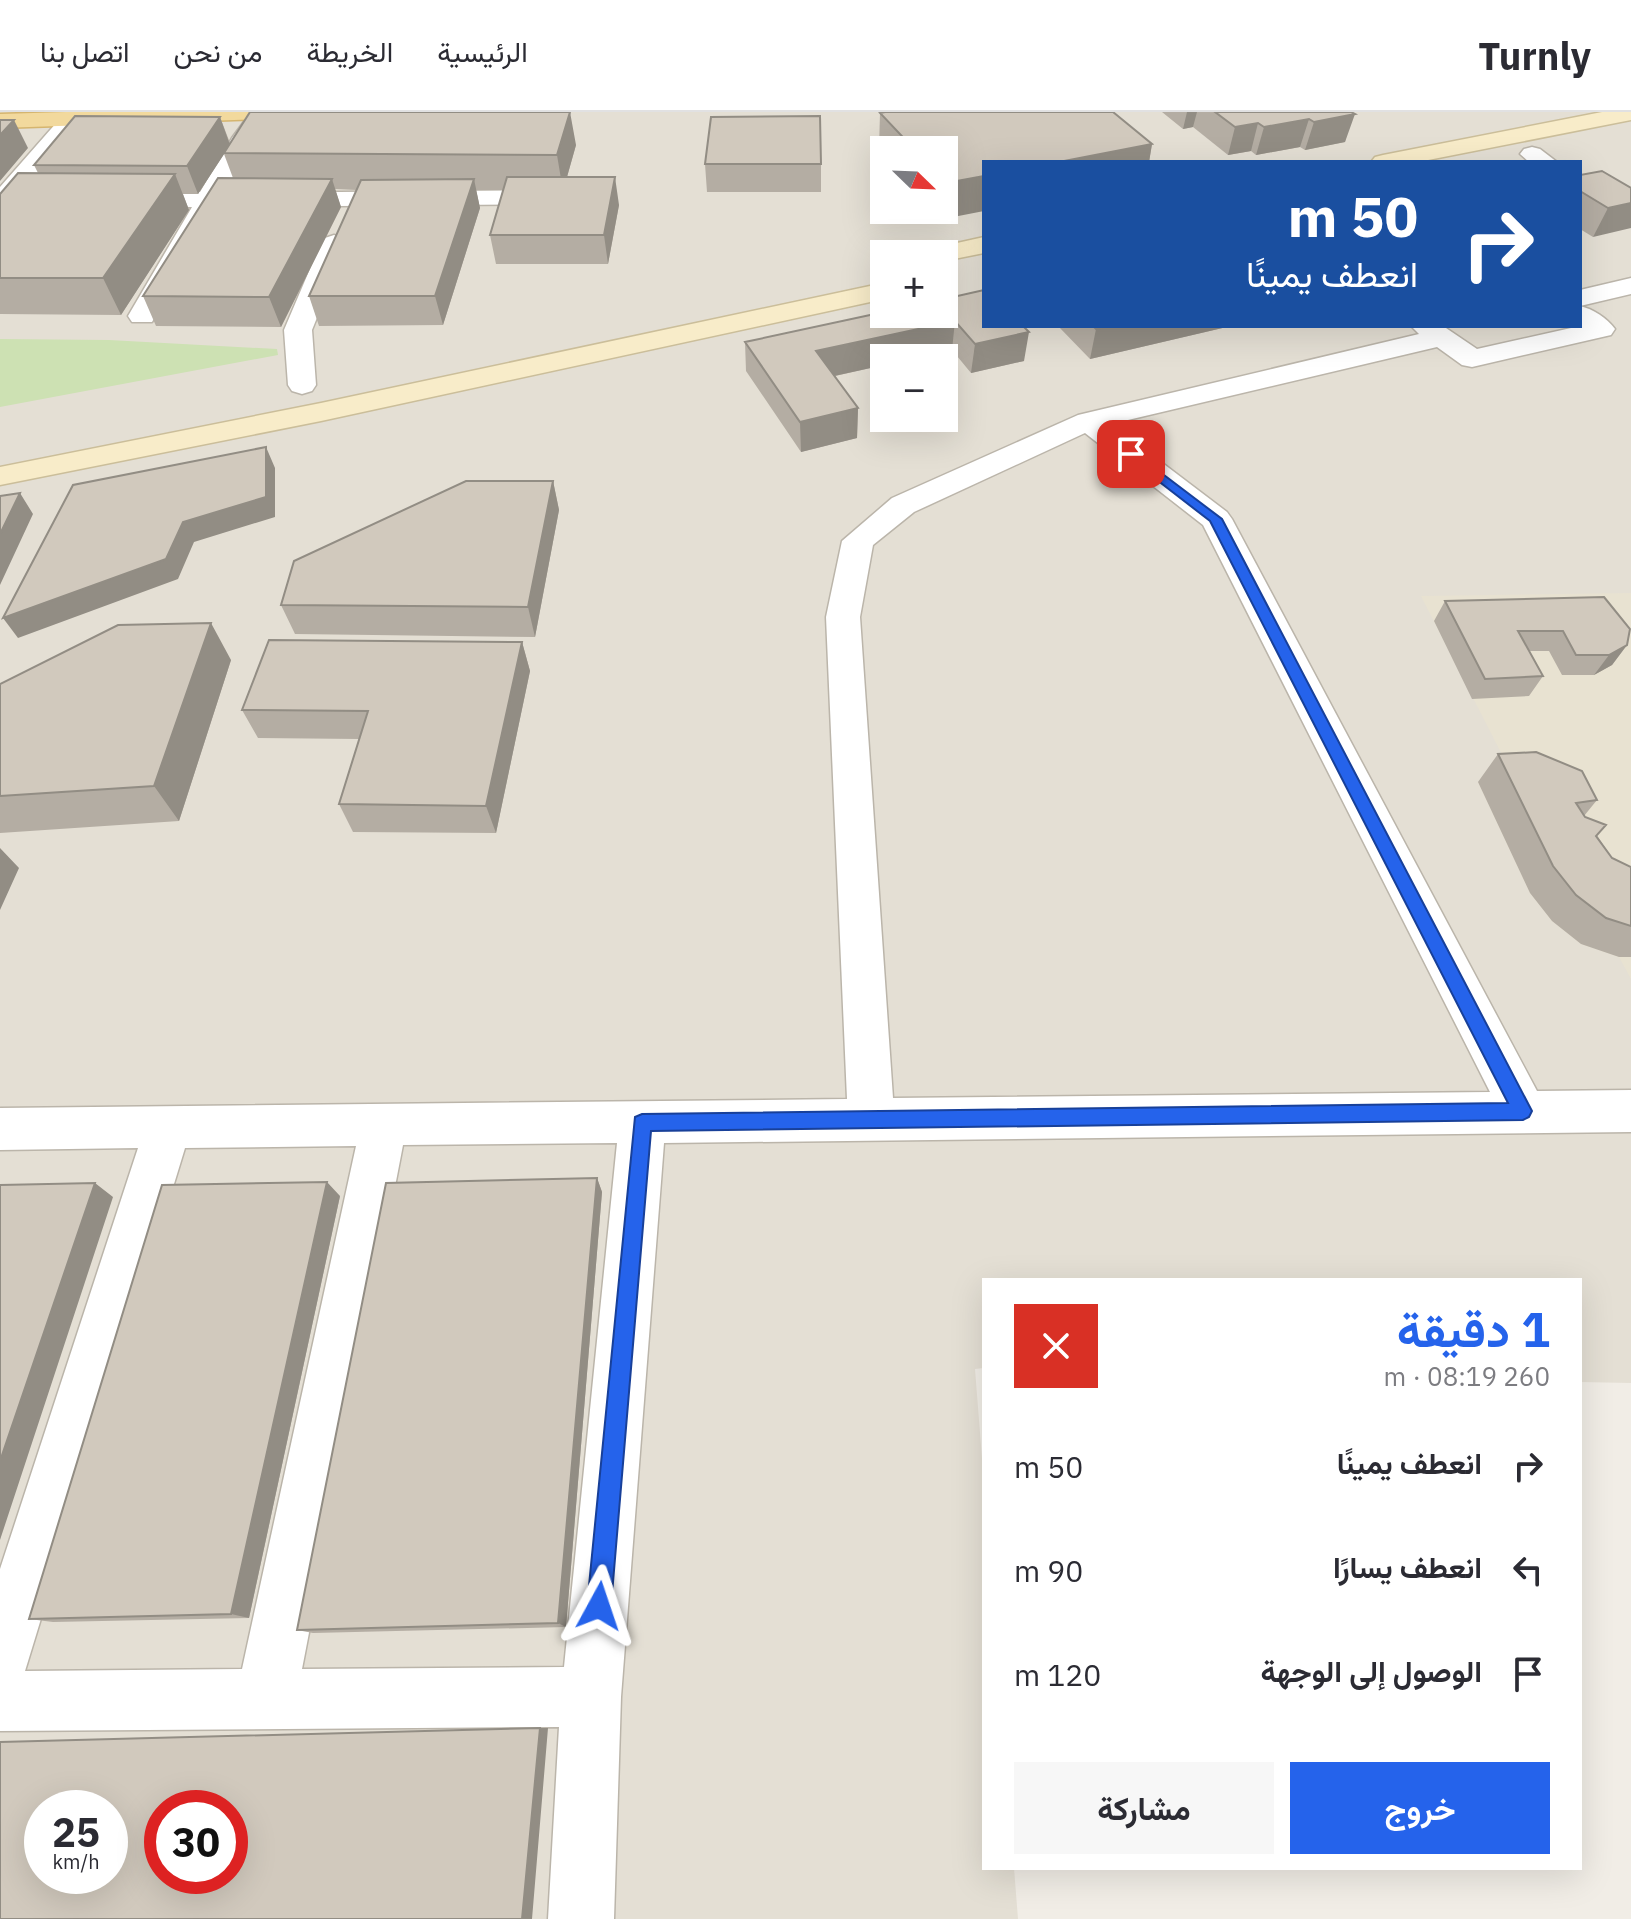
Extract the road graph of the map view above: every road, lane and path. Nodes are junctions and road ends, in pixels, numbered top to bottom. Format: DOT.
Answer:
graph roads {
  1 [pos="263,112"];
  2 [pos="1631,113"];
  3 [pos="73,118"];
  4 [pos="0,121"];
  5 [pos="1631,134"];
  6 [pos="1538,158"];
  7 [pos="1393,160"];
  8 [pos="1517,160"];
  9 [pos="581,196"];
  10 [pos="35,199"];
  11 [pos="98,199"];
  12 [pos="208,199"];
  13 [pos="2,200"];
  14 [pos="351,201"];
  15 [pos="982,245"];
  16 [pos="958,250"];
  17 [pos="870,269"];
  18 [pos="982,269"];
  19 [pos="958,275"];
  20 [pos="1631,286"];
  21 [pos="870,294"];
  22 [pos="1582,298"];
  23 [pos="1582,315"];
  24 [pos="142,316"];
  25 [pos="615,321"];
  26 [pos="1432,332"];
  27 [pos="333,379"];
  28 [pos="302,385"];
  29 [pos="273,391"];
  30 [pos="1088,421"];
  31 [pos="0,476"];
  32 [pos="1523,1111"];
  33 [pos="1631,1111"];
  34 [pos="871,1120"];
  35 [pos="642,1123"];
  36 [pos="384,1125"];
  37 [pos="168,1127"];
  38 [pos="0,1129"];
  39 [pos="0,1660"];
  40 [pos="591,1697"];
  41 [pos="266,1699"];
  42 [pos="0,1701"];
  43 [pos="581,1919"];
  1 -- 3 [label="main road"];
  1 -- 12 [label="street"];
  2 -- 7 [label="main road"];
  3 -- 4 [label="main road"];
  3 -- 13 [label="street"];
  5 -- 6 [label="main road"];
  6 -- 8 [label="main road"];
  9 -- 14 [label="street"];
  10 -- 13 [label="street"];
  11 -- 12 [label="street"];
  12 -- 14 [label="street"];
  12 -- 24 [label="street"];
  14 -- 28 [label="street"];
  15 -- 16 [label="main road"];
  17 -- 25 [label="main road"];
  18 -- 19 [label="main road"];
  20 -- 22 [label="street"];
  21 -- 31 [label="main road"];
  23 -- 26 [label="street"];
  26 -- 30 [label="street"];
  27 -- 28 [label="main road"];
  28 -- 29 [label="main road"];
  30 -- 32 [label="street"];
  30 -- 34 [label="street"];
  32 -- 33 [label="street"];
  32 -- 34 [label="street"];
  34 -- 35 [label="street"];
  35 -- 36 [label="street"];
  35 -- 40 [label="street"];
  36 -- 37 [label="street"];
  36 -- 41 [label="street"];
  37 -- 38 [label="street"];
  37 -- 39 [label="street"];
  40 -- 41 [label="street"];
  40 -- 43 [label="street"];
  41 -- 42 [label="street"];
}
